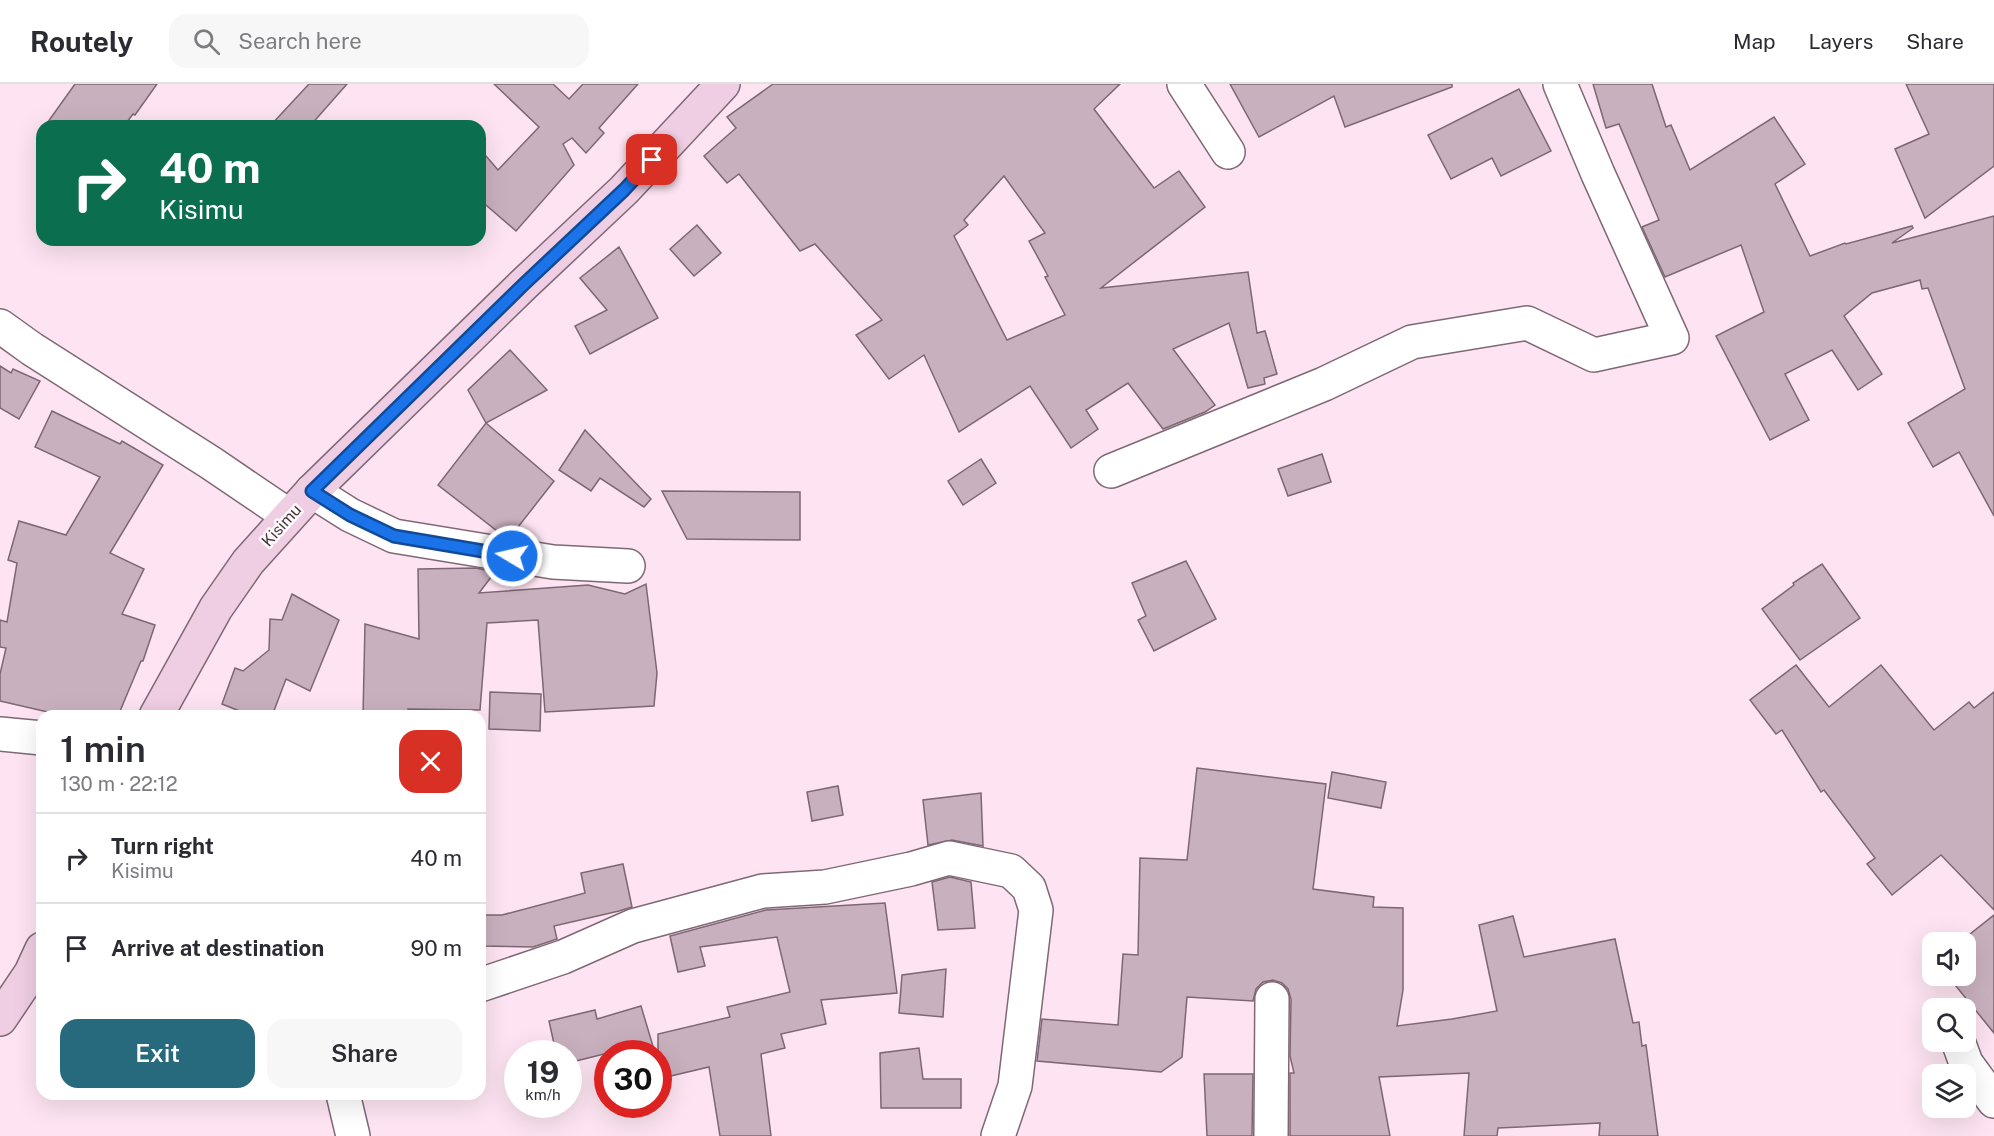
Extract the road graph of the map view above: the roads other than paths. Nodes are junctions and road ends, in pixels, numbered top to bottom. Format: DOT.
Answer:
graph roads {
  1 [pos="723,84"];
  2 [pos="1184,84"];
  3 [pos="1560,84"];
  4 [pos="1228,152"];
  5 [pos="0,326"];
  6 [pos="1111,471"];
  7 [pos="312,491"];
  8 [pos="289,516"];
  9 [pos="628,566"];
  10 [pos="159,710"];
  11 [pos="0,734"];
  12 [pos="36,737"];
  13 [pos="36,961"];
  14 [pos="486,983"];
  15 [pos="1272,999"];
  16 [pos="0,1019"];
  17 [pos="1962,1052"];
  18 [pos="345,1100"];
  19 [pos="1994,1101"];
  20 [pos="353,1136"];
  21 [pos="998,1136"];
  22 [pos="1271,1136"];
  1 -- 7 [label="street, Kisimu"];
  2 -- 4 [label="street"];
  3 -- 6 [label="street"];
  5 -- 8 [label="street"];
  7 -- 8 [label="street, Kisimu"];
  7 -- 9 [label="street"];
  8 -- 10 [label="street, Kisimu"];
  11 -- 12 [label="street"];
  13 -- 16 [label="street"];
  14 -- 21 [label="street"];
  15 -- 22 [label="street"];
  17 -- 19 [label="street"];
  18 -- 20 [label="street"];
}
